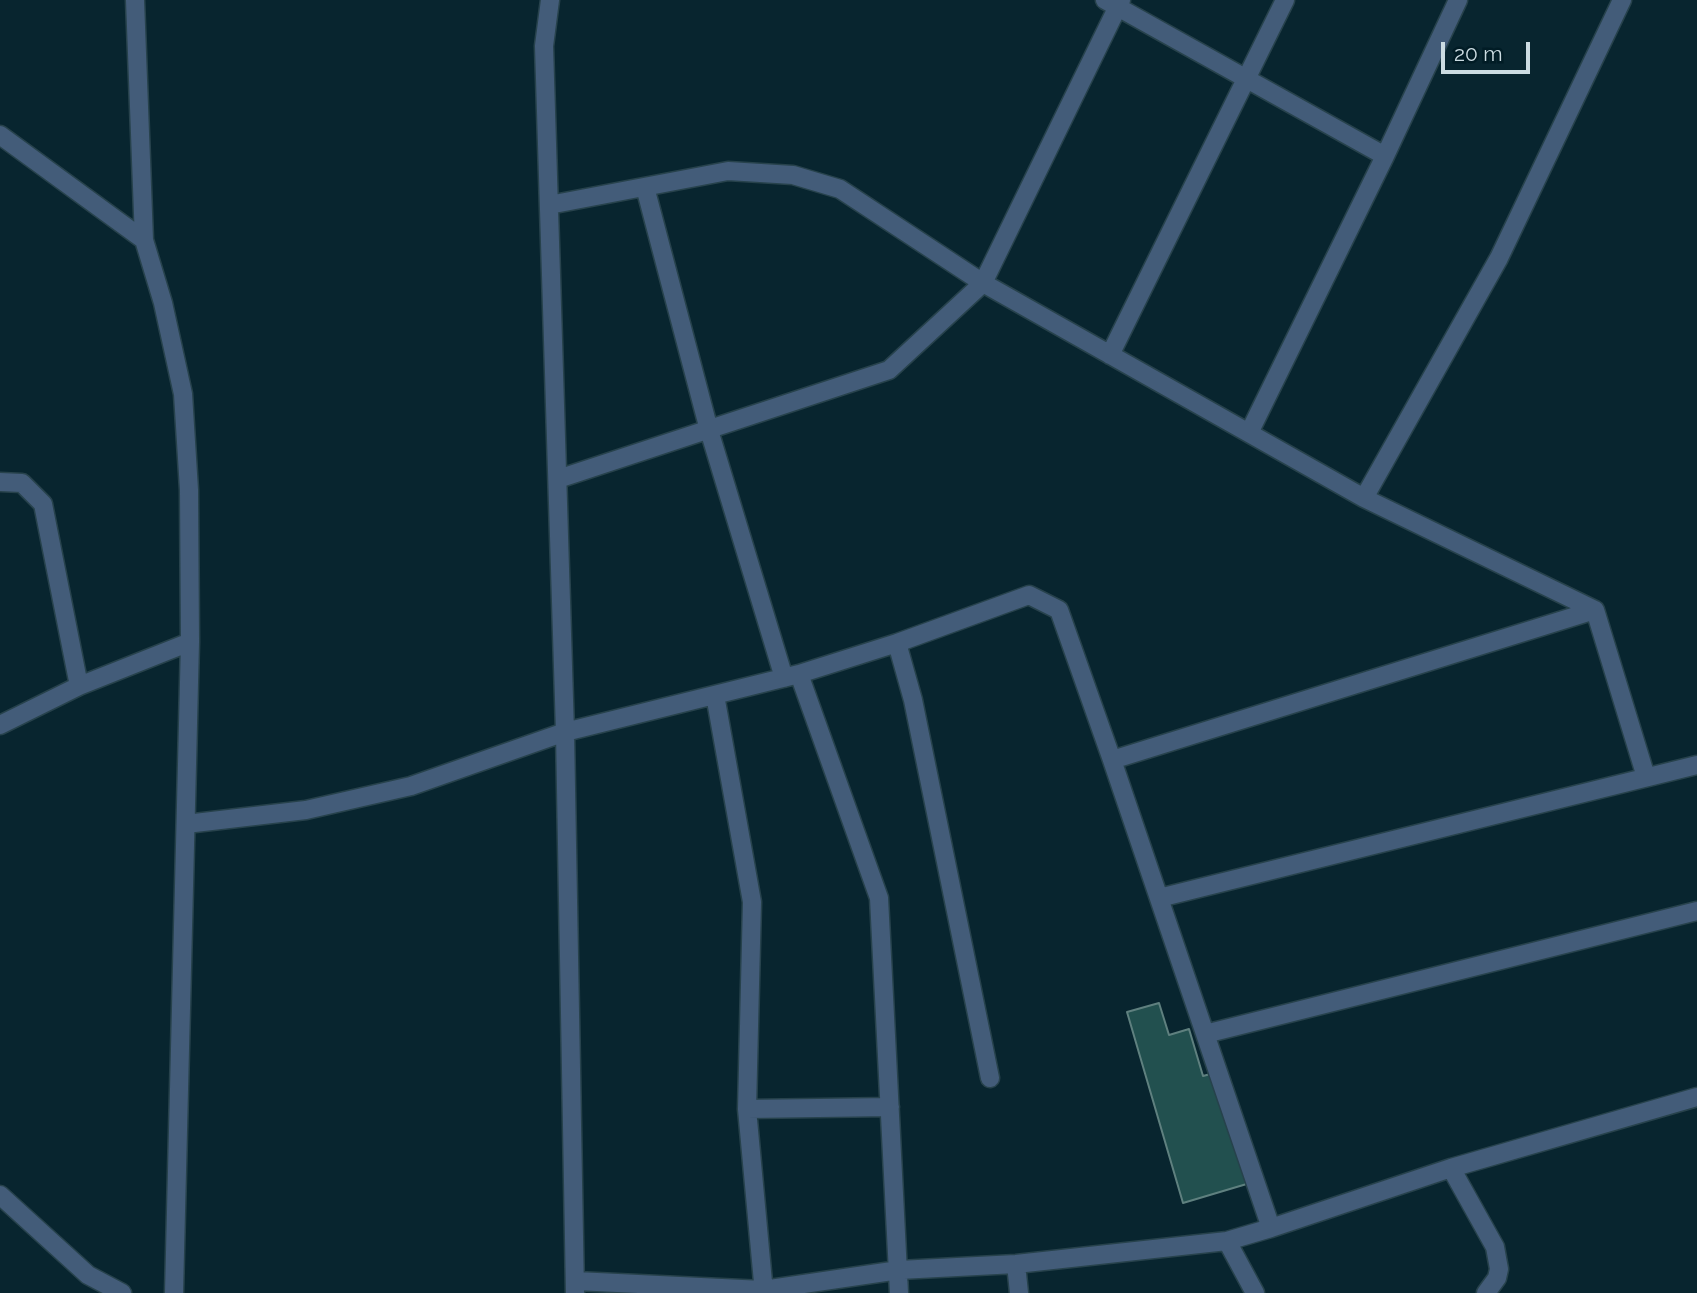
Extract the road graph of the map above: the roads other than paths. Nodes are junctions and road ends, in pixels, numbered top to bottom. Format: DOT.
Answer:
graph roads {
  1 [pos="135,0"];
  2 [pos="550,0"];
  3 [pos="1285,0"];
  4 [pos="1458,0"];
  5 [pos="1622,0"];
  6 [pos="1114,2"];
  7 [pos="1246,79"];
  8 [pos="0,135"];
  9 [pos="1385,156"];
  10 [pos="645,187"];
  11 [pos="549,205"];
  12 [pos="144,240"];
  13 [pos="983,284"];
  14 [pos="1110,355"];
  15 [pos="709,430"];
  16 [pos="1249,433"];
  17 [pos="558,479"];
  18 [pos="0,482"];
  19 [pos="1364,498"];
  20 [pos="1595,610"];
  21 [pos="190,642"];
  22 [pos="897,643"];
  23 [pos="792,676"];
  24 [pos="79,686"];
  25 [pos="715,695"];
  26 [pos="0,725"];
  27 [pos="565,732"];
  28 [pos="1112,760"];
  29 [pos="1697,765"];
  30 [pos="1646,777"];
  31 [pos="186,824"];
  32 [pos="1159,898"];
  33 [pos="1697,911"];
  34 [pos="1205,1034"];
  35 [pos="990,1077"];
  36 [pos="1697,1097"];
  37 [pos="890,1107"];
  38 [pos="747,1109"];
  39 [pos="1451,1168"];
  40 [pos="0,1195"];
  41 [pos="1271,1228"];
  42 [pos="1227,1241"];
  43 [pos="1016,1264"];
  44 [pos="899,1270"];
  45 [pos="575,1287"];
  46 [pos="763,1291"];
  47 [pos="122,1293"];
  48 [pos="174,1293"];
  49 [pos="899,1293"];
  50 [pos="1019,1293"];
  51 [pos="1255,1293"];
  52 [pos="1486,1293"];
  1 -- 12 [label="street"];
  2 -- 11 [label="street"];
  3 -- 7 [label="street"];
  4 -- 9 [label="street"];
  5 -- 19 [label="street"];
  6 -- 7 [label="street"];
  6 -- 13 [label="street"];
  7 -- 9 [label="street"];
  7 -- 14 [label="street"];
  8 -- 12 [label="street"];
  9 -- 16 [label="street"];
  10 -- 11 [label="street"];
  10 -- 13 [label="street"];
  10 -- 15 [label="street"];
  11 -- 17 [label="street"];
  12 -- 21 [label="street"];
  13 -- 14 [label="street"];
  13 -- 15 [label="street"];
  14 -- 16 [label="street"];
  15 -- 17 [label="street"];
  15 -- 23 [label="street"];
  16 -- 19 [label="street"];
  17 -- 27 [label="street"];
  18 -- 24 [label="street"];
  19 -- 20 [label="street"];
  20 -- 28 [label="street"];
  20 -- 30 [label="street"];
  21 -- 24 [label="street"];
  21 -- 31 [label="street"];
  22 -- 23 [label="street"];
  22 -- 28 [label="street"];
  22 -- 35 [label="street"];
  23 -- 25 [label="street"];
  23 -- 37 [label="street"];
  24 -- 26 [label="street"];
  25 -- 27 [label="street"];
  25 -- 38 [label="street"];
  27 -- 31 [label="street"];
  27 -- 45 [label="street"];
  28 -- 32 [label="street"];
  29 -- 30 [label="street"];
  30 -- 32 [label="street"];
  31 -- 48 [label="street"];
  32 -- 34 [label="street"];
  33 -- 34 [label="street"];
  34 -- 41 [label="street"];
  36 -- 39 [label="street"];
  37 -- 38 [label="street"];
  37 -- 44 [label="street"];
  38 -- 46 [label="street"];
  39 -- 41 [label="street"];
  39 -- 52 [label="street"];
  40 -- 47 [label="street"];
  41 -- 42 [label="street"];
  42 -- 43 [label="street"];
  42 -- 51 [label="street"];
  43 -- 44 [label="street"];
  43 -- 50 [label="street"];
  44 -- 46 [label="street"];
  44 -- 49 [label="street"];
  45 -- 46 [label="street"];
}
